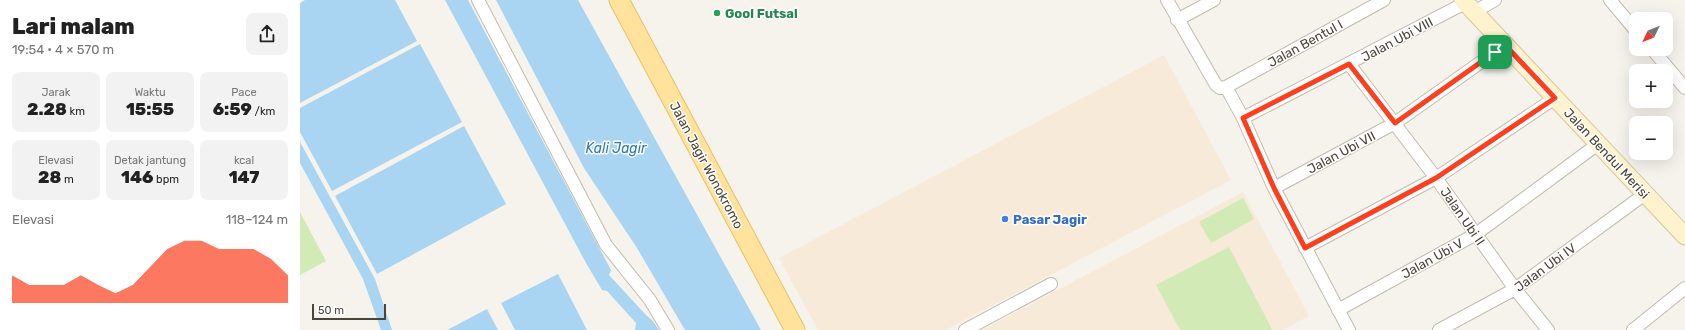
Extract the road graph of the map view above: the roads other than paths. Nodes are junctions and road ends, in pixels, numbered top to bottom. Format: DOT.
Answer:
graph roads {
  1 [pos="478,0"];
  2 [pos="1167,0"];
  3 [pos="1214,0"];
  4 [pos="1384,0"];
  5 [pos="1494,0"];
  6 [pos="1610,0"];
  7 [pos="616,1"];
  8 [pos="1467,5"];
  9 [pos="1177,20"];
  10 [pos="1629,22"];
  11 [pos="1505,45"];
  12 [pos="1658,56"];
  13 [pos="1349,64"];
  14 [pos="1226,87"];
  15 [pos="1685,88"];
  16 [pos="1555,98"];
  17 [pos="1243,118"];
  18 [pos="1395,123"];
  19 [pos="1598,144"];
  20 [pos="691,145"];
  21 [pos="1436,178"];
  22 [pos="1274,188"];
  23 [pos="1645,194"];
  24 [pos="1476,234"];
  25 [pos="1685,236"];
  26 [pos="1305,248"];
  27 [pos="1051,284"];
  28 [pos="1685,288"];
  29 [pos="1515,290"];
  30 [pos="1338,310"];
  31 [pos="668,330"];
  32 [pos="784,330"];
  33 [pos="795,330"];
  34 [pos="965,330"];
  35 [pos="1349,330"];
  36 [pos="1439,330"];
  37 [pos="1548,330"];
  38 [pos="1633,330"];
  1 -- 31 [label="street"];
  2 -- 9 [label="street"];
  3 -- 9 [label="street"];
  4 -- 14 [label="street, Jalan Bentul I"];
  5 -- 8 [label="street, Jalan Ubi VIII"];
  6 -- 10 [label="street"];
  7 -- 20 [label="main road, Jalan Jagir Wonokromo"];
  8 -- 11 [label="street, Jalan Bendul Merisi"];
  8 -- 13 [label="street, Jalan Ubi VIII"];
  9 -- 14 [label="street"];
  11 -- 16 [label="street, Jalan Bendul Merisi"];
  11 -- 18 [label="street, Jalan Ubi VII"];
  12 -- 15 [label="street"];
  13 -- 17 [label="street, Jalan Ubi VIII"];
  13 -- 18 [label="street, Jalan Ubi II"];
  14 -- 17 [label="street"];
  16 -- 19 [label="street, Jalan Bendul Merisi"];
  16 -- 21 [label="street"];
  17 -- 22 [label="street"];
  18 -- 21 [label="street, Jalan Ubi II"];
  18 -- 22 [label="street, Jalan Ubi VII"];
  19 -- 23 [label="street, Jalan Bendul Merisi"];
  19 -- 24 [label="street, Jalan Ubi V"];
  20 -- 32 [label="main road, Jalan Jagir Wonokromo"];
  20 -- 33 [label="main road, Jalan Jagir Wonokromo"];
  21 -- 24 [label="street, Jalan Ubi II"];
  21 -- 26 [label="street"];
  22 -- 26 [label="street"];
  23 -- 25 [label="street, Jalan Bendul Merisi"];
  23 -- 29 [label="street, Jalan Ubi IV"];
  24 -- 29 [label="street, Jalan Ubi II"];
  24 -- 30 [label="street, Jalan Ubi V"];
  26 -- 30 [label="street"];
  27 -- 34 [label="street"];
  28 -- 38 [label="street"];
  29 -- 36 [label="street, Jalan Ubi IV"];
  29 -- 37 [label="street, Jalan Ubi II"];
  30 -- 35 [label="street"];
}
